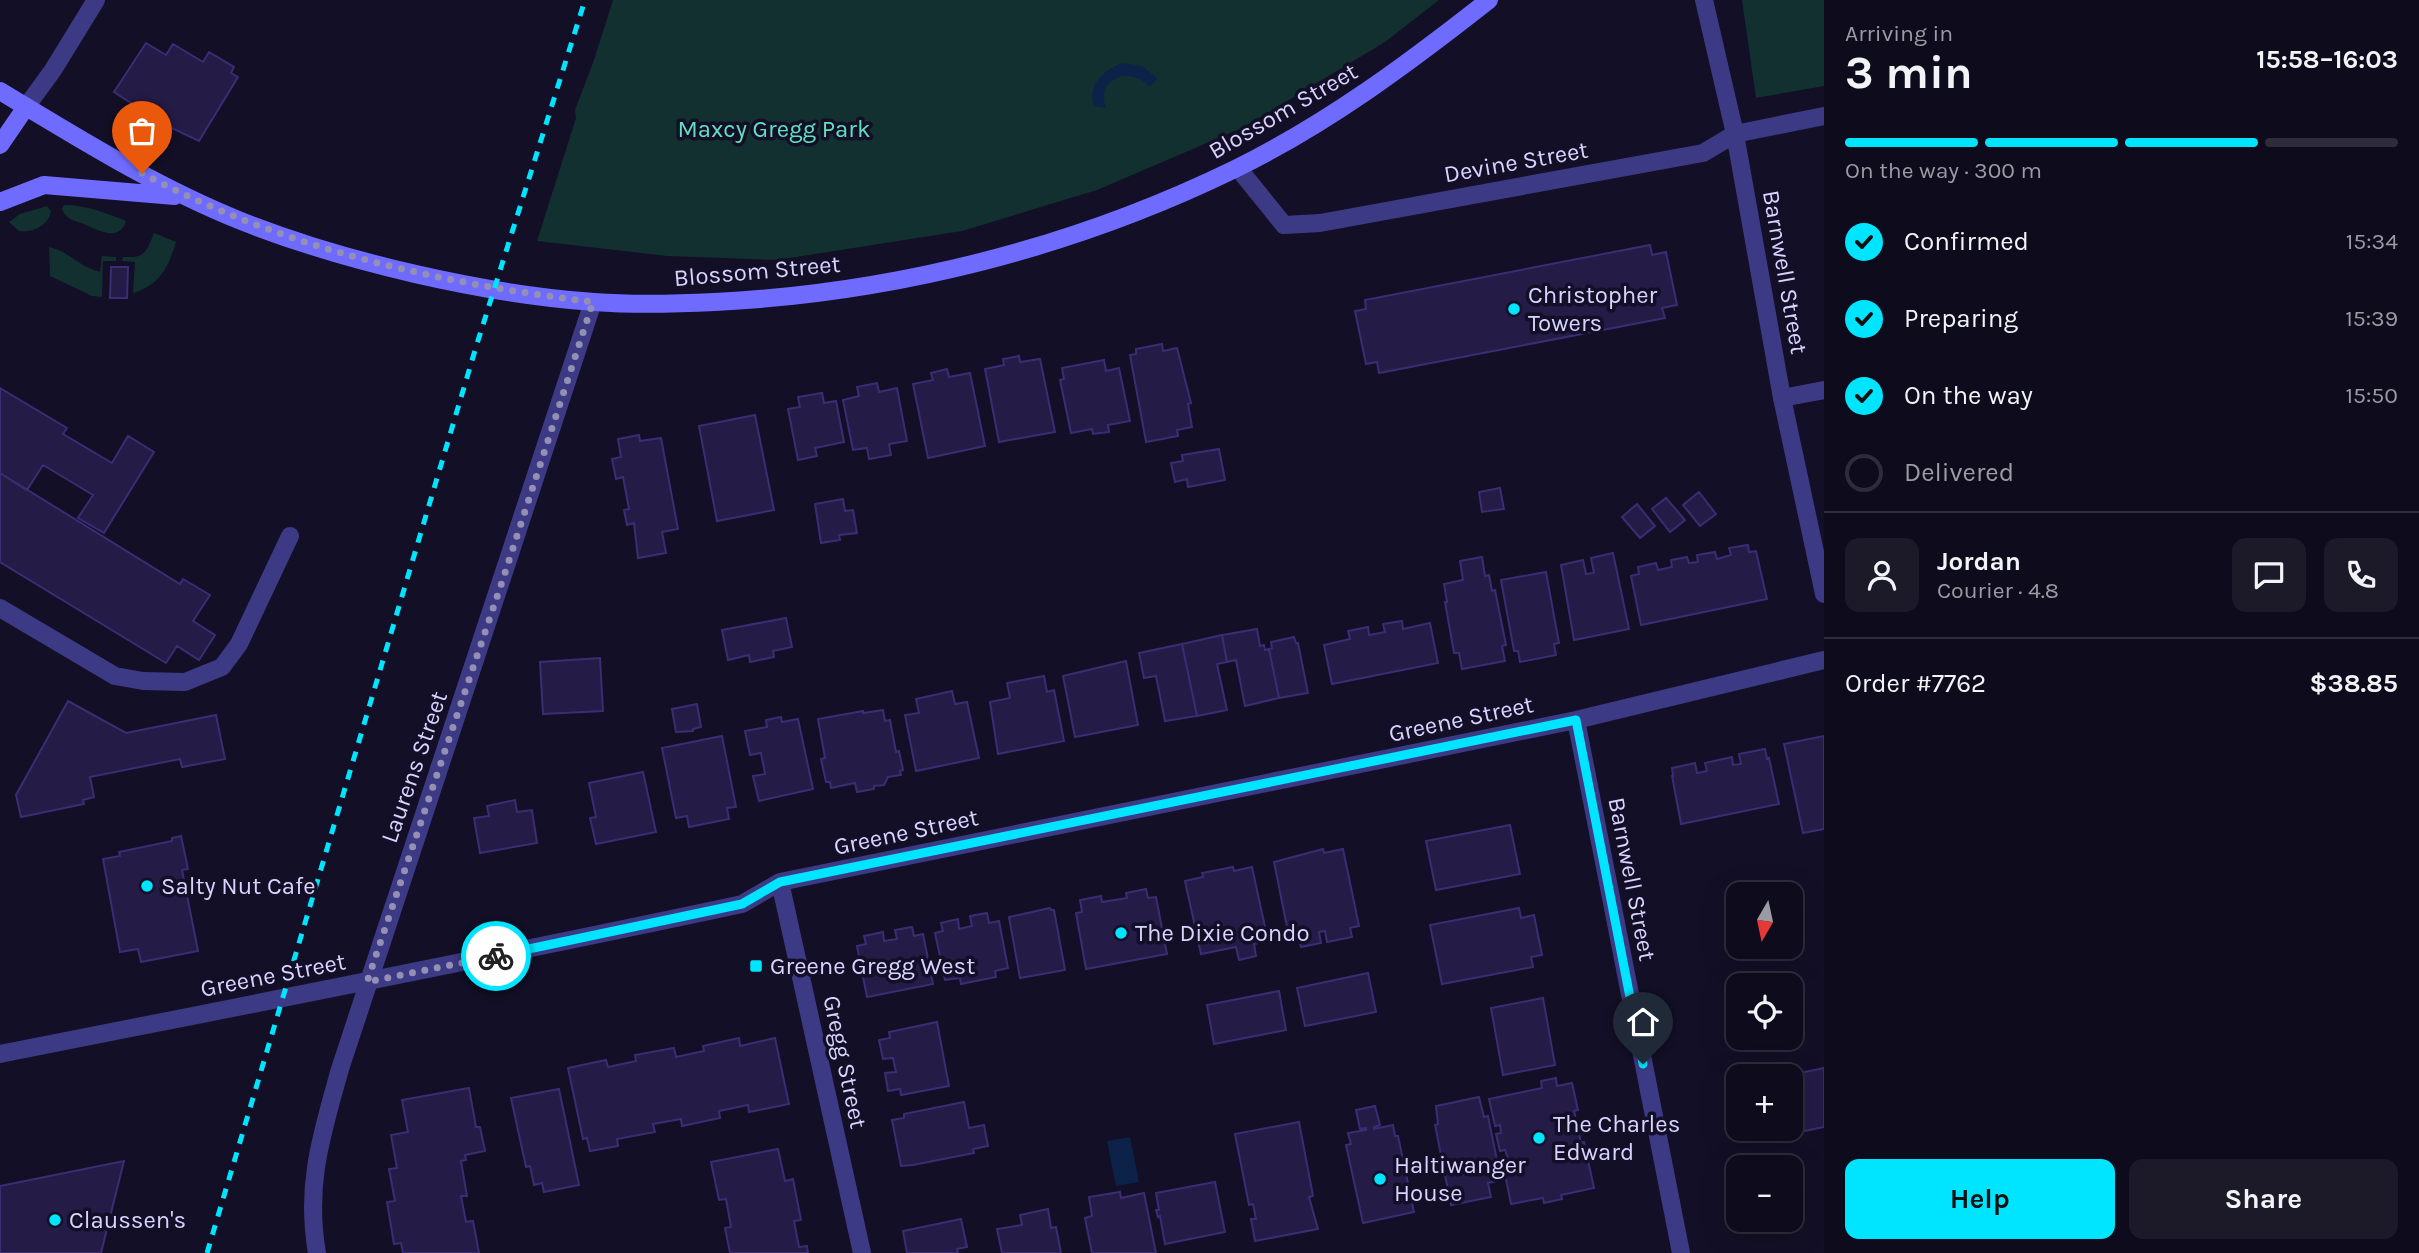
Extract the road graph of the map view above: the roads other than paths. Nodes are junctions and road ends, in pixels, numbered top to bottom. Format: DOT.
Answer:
graph roads {
  1 [pos="96,0"];
  2 [pos="1489,0"];
  3 [pos="1704,0"];
  4 [pos="0,91"];
  5 [pos="26,107"];
  6 [pos="1824,116"];
  7 [pos="1735,134"];
  8 [pos="0,145"];
  9 [pos="1238,168"];
  10 [pos="186,197"];
  11 [pos="0,202"];
  12 [pos="593,302"];
  13 [pos="1824,390"];
  14 [pos="1782,398"];
  15 [pos="290,536"];
  16 [pos="1824,594"];
  17 [pos="0,608"];
  18 [pos="1824,660"];
  19 [pos="1576,720"];
  20 [pos="780,882"];
  21 [pos="367,982"];
  22 [pos="0,1054"];
  23 [pos="317,1253"];
  24 [pos="862,1253"];
  25 [pos="1681,1253"];
  1 -- 5 [label="street"];
  2 -- 9 [label="main road, Blossom Street"];
  3 -- 7 [label="street, Barnwell Street"];
  4 -- 5 [label="main road, Blossom Street"];
  5 -- 8 [label="main road"];
  5 -- 10 [label="main road, Blossom Street"];
  6 -- 7 [label="street, Devine Street"];
  7 -- 9 [label="street, Devine Street"];
  7 -- 14 [label="street, Barnwell Street"];
  9 -- 12 [label="main road, Blossom Street"];
  10 -- 11 [label="main road"];
  10 -- 12 [label="main road, Blossom Street"];
  12 -- 21 [label="street, Laurens Street"];
  13 -- 14 [label="street"];
  14 -- 16 [label="street, Barnwell Street"];
  15 -- 17 [label="street"];
  18 -- 19 [label="street, Greene Street"];
  19 -- 20 [label="street, Greene Street"];
  19 -- 25 [label="street, Barnwell Street"];
  20 -- 21 [label="street, Greene Street"];
  20 -- 24 [label="street, Gregg Street"];
  21 -- 22 [label="street, Greene Street"];
  21 -- 23 [label="street, Laurens Street"];
}
